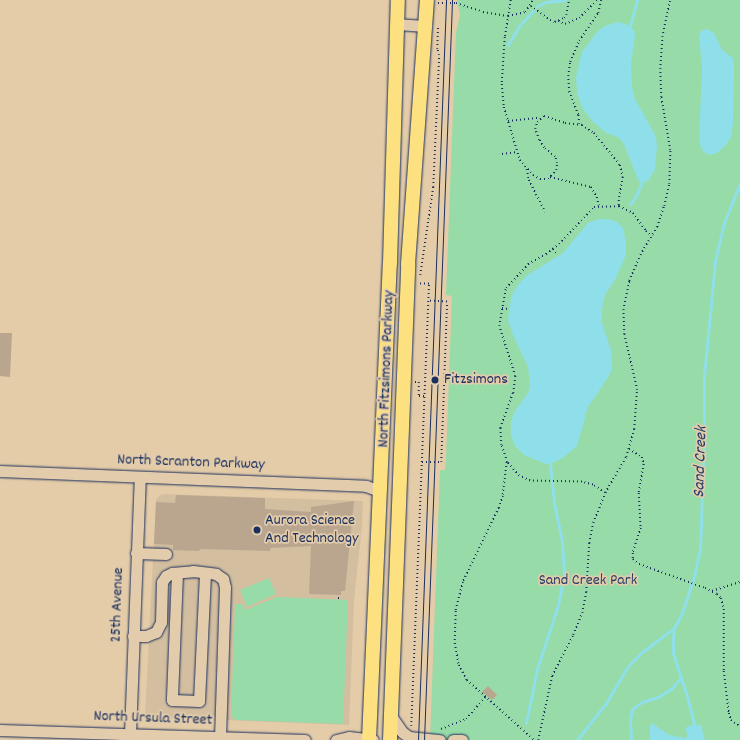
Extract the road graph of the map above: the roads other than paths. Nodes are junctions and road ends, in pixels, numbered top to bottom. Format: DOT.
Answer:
graph roads {
  1 [pos="398,0"];
  2 [pos="432,2"];
  3 [pos="398,24"];
  4 [pos="432,28"];
  5 [pos="0,471"];
  6 [pos="140,477"];
  7 [pos="380,491"];
  8 [pos="136,553"];
  9 [pos="166,554"];
  10 [pos="177,572"];
  11 [pos="205,573"];
  12 [pos="133,636"];
  13 [pos="391,716"];
  14 [pos="0,730"];
  15 [pos="130,734"];
  16 [pos="438,735"];
  17 [pos="220,737"];
  18 [pos="305,740"];
  19 [pos="336,740"];
  20 [pos="371,740"];
  21 [pos="390,740"];
  22 [pos="453,740"];
  23 [pos="462,740"];
  1 -- 3 [label="main road, North Fitzsimons Parkway"];
  2 -- 4 [label="main road, North Fitzsimons Parkway"];
  3 -- 4 [label="street"];
  3 -- 7 [label="main road, North Fitzsimons Parkway"];
  4 -- 13 [label="main road, North Fitzsimons Parkway"];
  5 -- 6 [label="street, North Scranton Parkway"];
  6 -- 7 [label="street, North Scranton Parkway"];
  6 -- 8 [label="street, 25th Avenue"];
  7 -- 20 [label="main road, North Fitzsimons Parkway"];
  8 -- 9 [label="street"];
  8 -- 12 [label="street, 25th Avenue"];
  10 -- 11 [label="street"];
  10 -- 11 [label="street"];
  10 -- 12 [label="street"];
  11 -- 17 [label="street"];
  12 -- 15 [label="street, 25th Avenue"];
  13 -- 16 [label="street"];
  13 -- 21 [label="main road, North Fitzsimons Parkway"];
  14 -- 15 [label="street, North Ursula Street"];
  15 -- 17 [label="street, North Ursula Street"];
  17 -- 18 [label="street, North Ursula Street"];
  19 -- 20 [label="street"];
  22 -- 23 [label="street"];
}
